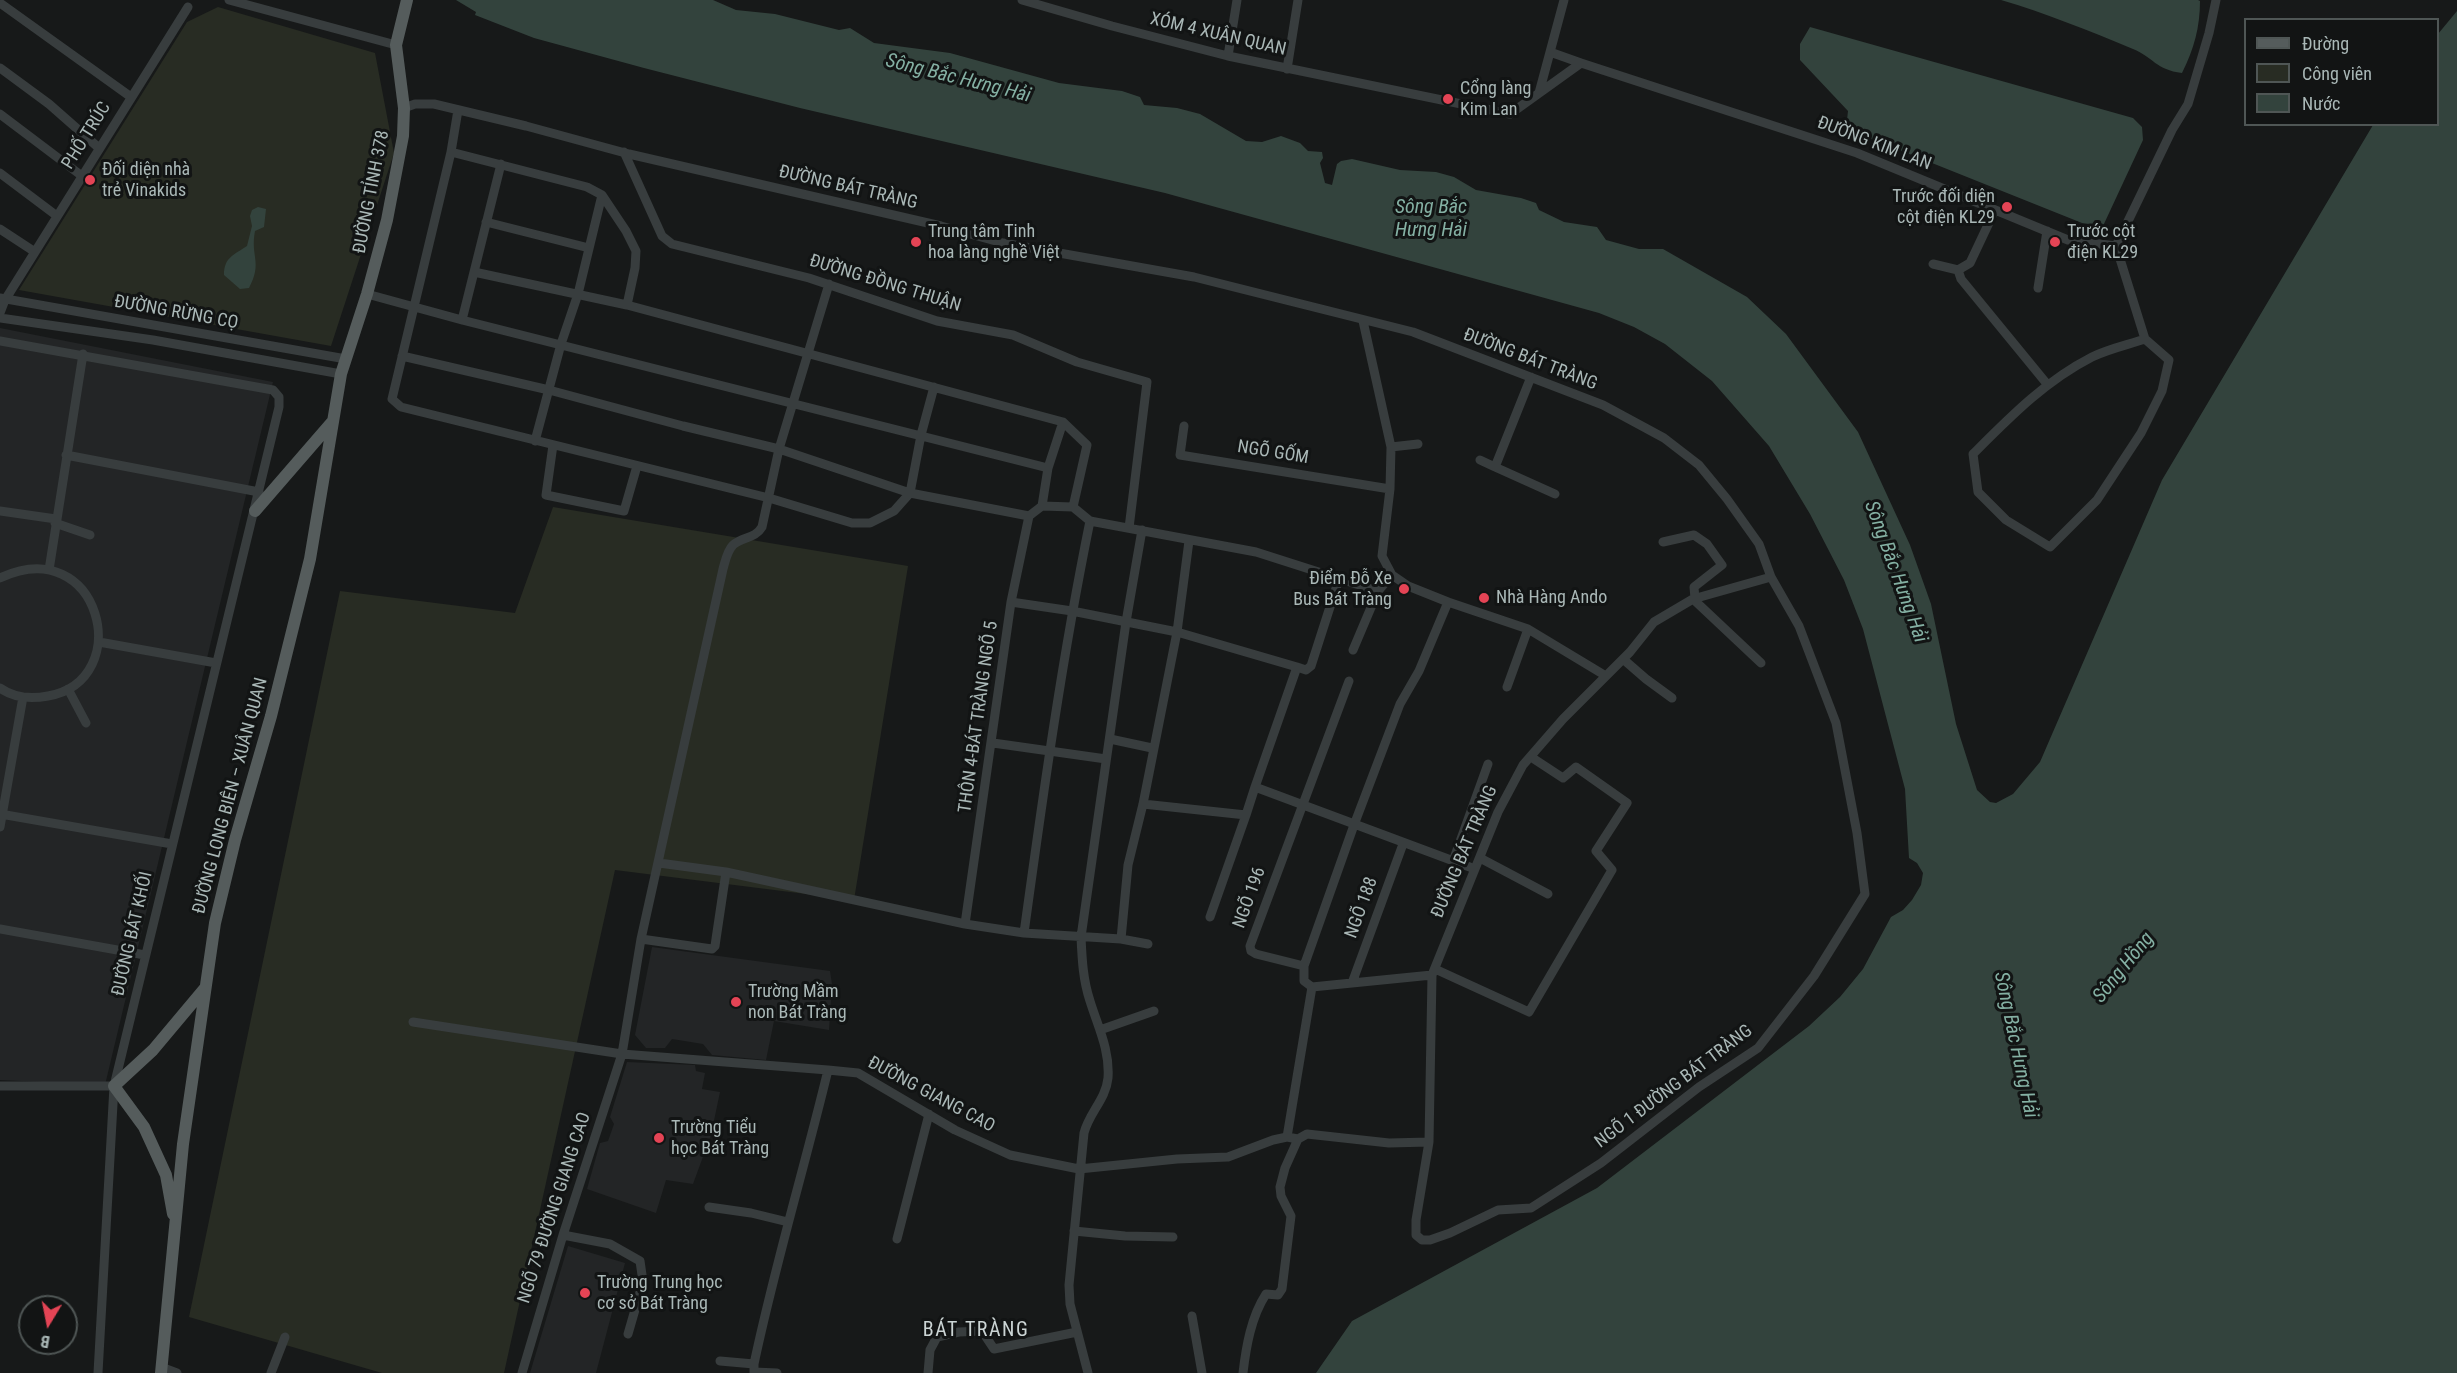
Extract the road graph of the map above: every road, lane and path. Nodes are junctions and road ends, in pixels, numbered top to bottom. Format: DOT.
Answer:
graph roads {
  1 [pos="229,0"];
  2 [pos="407,0"];
  3 [pos="1022,0"];
  4 [pos="1237,0"];
  5 [pos="1299,0"];
  6 [pos="1564,0"];
  7 [pos="2216,0"];
  8 [pos="0,3"];
  9 [pos="188,7"];
  10 [pos="396,45"];
  11 [pos="1550,52"];
  12 [pos="1228,56"];
  13 [pos="1581,63"];
  14 [pos="0,68"];
  15 [pos="1287,69"];
  16 [pos="1539,93"];
  17 [pos="131,97"];
  18 [pos="404,108"];
  19 [pos="458,110"];
  20 [pos="0,114"];
  21 [pos="99,148"];
  22 [pos="451,152"];
  23 [pos="624,152"];
  24 [pos="501,164"];
  25 [pos="0,173"];
  26 [pos="82,176"];
  27 [pos="602,195"];
  28 [pos="1995,210"];
  29 [pos="57,216"];
  30 [pos="486,222"];
  31 [pos="0,229"];
  32 [pos="2047,231"];
  33 [pos="2116,246"];
  34 [pos="589,248"];
  35 [pos="35,252"];
  36 [pos="1933,264"];
  37 [pos="1958,270"];
  38 [pos="474,272"];
  39 [pos="829,284"];
  40 [pos="2038,288"];
  41 [pos="367,294"];
  42 [pos="578,294"];
  43 [pos="3,299"];
  44 [pos="627,305"];
  45 [pos="413,308"];
  46 [pos="0,313"];
  47 [pos="0,318"];
  48 [pos="462,320"];
  49 [pos="1363,321"];
  50 [pos="2145,339"];
  51 [pos="0,341"];
  52 [pos="561,344"];
  53 [pos="807,353"];
  54 [pos="83,354"];
  55 [pos="402,356"];
  56 [pos="346,359"];
  57 [pos="341,374"];
  58 [pos="1530,377"];
  59 [pos="2047,384"];
  60 [pos="934,387"];
  61 [pos="549,390"];
  62 [pos="792,403"];
  63 [pos="334,420"];
  64 [pos="1063,422"];
  65 [pos="1184,426"];
  66 [pos="921,435"];
  67 [pos="535,441"];
  68 [pos="1418,444"];
  69 [pos="553,445"];
  70 [pos="1391,447"];
  71 [pos="779,448"];
  72 [pos="66,455"];
  73 [pos="1480,460"];
  74 [pos="637,466"];
  75 [pos="1495,467"];
  76 [pos="1048,468"];
  77 [pos="1390,489"];
  78 [pos="259,492"];
  79 [pos="910,493"];
  80 [pos="1556,494"];
  81 [pos="769,498"];
  82 [pos="1042,506"];
  83 [pos="1074,507"];
  84 [pos="0,511"];
  85 [pos="255,511"];
  86 [pos="1029,516"];
  87 [pos="56,521"];
  88 [pos="1090,521"];
  89 [pos="1128,528"];
  90 [pos="1142,530"];
  91 [pos="90,535"];
  92 [pos="1189,541"];
  93 [pos="1663,542"];
  94 [pos="49,570"];
  95 [pos="1392,575"];
  96 [pos="0,578"];
  97 [pos="1771,578"];
  98 [pos="1339,579"];
  99 [pos="1378,591"];
  100 [pos="1694,599"];
  101 [pos="1011,602"];
  102 [pos="1448,602"];
  103 [pos="1072,611"];
  104 [pos="1126,622"];
  105 [pos="1528,628"];
  106 [pos="1177,633"];
  107 [pos="99,642"];
  108 [pos="1353,650"];
  109 [pos="1623,659"];
  110 [pos="216,663"];
  111 [pos="1761,663"];
  112 [pos="1297,667"];
  113 [pos="1606,676"];
  114 [pos="1349,681"];
  115 [pos="1507,687"];
  116 [pos="0,688"];
  117 [pos="68,689"];
  118 [pos="23,697"];
  119 [pos="1672,698"];
  120 [pos="86,723"];
  121 [pos="1110,739"];
  122 [pos="993,743"];
  123 [pos="1152,748"];
  124 [pos="1049,751"];
  125 [pos="1531,757"];
  126 [pos="1106,759"];
  127 [pos="1488,764"];
  128 [pos="1255,787"];
  129 [pos="1143,804"];
  130 [pos="1302,805"];
  131 [pos="1,814"];
  132 [pos="1246,815"];
  133 [pos="1354,825"];
  134 [pos="0,827"];
  135 [pos="172,844"];
  136 [pos="1402,844"];
  137 [pos="1480,858"];
  138 [pos="1453,861"];
  139 [pos="659,862"];
  140 [pos="1475,869"];
  141 [pos="726,872"];
  142 [pos="1548,894"];
  143 [pos="1210,917"];
  144 [pos="965,924"];
  145 [pos="0,929"];
  146 [pos="1024,933"];
  147 [pos="1081,937"];
  148 [pos="641,939"];
  149 [pos="1121,939"];
  150 [pos="1149,944"];
  151 [pos="145,955"];
  152 [pos="1305,966"];
  153 [pos="1434,972"];
  154 [pos="1352,983"];
  155 [pos="206,987"];
  156 [pos="1312,987"];
  157 [pos="1154,1011"];
  158 [pos="413,1022"];
  159 [pos="1100,1030"];
  160 [pos="622,1054"];
  161 [pos="828,1070"];
  162 [pos="0,1086"];
  163 [pos="114,1086"];
  164 [pos="928,1114"];
  165 [pos="1287,1137"];
  166 [pos="1298,1139"];
  167 [pos="1429,1142"];
  168 [pos="1079,1169"];
  169 [pos="709,1207"];
  170 [pos="788,1222"];
  171 [pos="1074,1230"];
  172 [pos="176,1231"];
  173 [pos="563,1235"];
  174 [pos="1173,1237"];
  175 [pos="897,1239"];
  176 [pos="1192,1316"];
  177 [pos="1077,1332"];
  178 [pos="628,1334"];
  179 [pos="285,1337"];
  180 [pos="720,1361"];
  181 [pos="754,1370"];
  182 [pos="160,1371"];
  183 [pos="98,1373"];
  184 [pos="177,1373"];
  185 [pos="272,1373"];
  186 [pos="522,1373"];
  187 [pos="777,1373"];
  188 [pos="928,1373"];
  189 [pos="1088,1373"];
  190 [pos="1202,1373"];
  191 [pos="1243,1373"];
  1 -- 10 [label="street"];
  2 -- 10 [label="main road, ĐƯỜNG TỈNH 378"];
  3 -- 12 [label="street, XÓM 4 XUÂN QUAN"];
  4 -- 12 [label="street"];
  5 -- 15 [label="street"];
  6 -- 11 [label="street"];
  7 -- 33 [label="street"];
  8 -- 17 [label="street, PHỐ TRÚC"];
  9 -- 17 [label="street"];
  10 -- 18 [label="main road, ĐƯỜNG TỈNH 378"];
  11 -- 13 [label="street, ĐƯỜNG KIM LAN"];
  11 -- 16 [label="street"];
  12 -- 15 [label="street, XÓM 4 XUÂN QUAN"];
  13 -- 16 [label="street"];
  13 -- 28 [label="street, ĐƯỜNG KIM LAN"];
  14 -- 21 [label="street"];
  15 -- 16 [label="street, XÓM 4 XUÂN QUAN"];
  17 -- 21 [label="street, PHỐ TRÚC"];
  18 -- 19 [label="street, ĐƯỜNG BÁT TRÀNG"];
  18 -- 41 [label="main road, ĐƯỜNG TỈNH 378"];
  19 -- 22 [label="street"];
  19 -- 23 [label="street, ĐƯỜNG BÁT TRÀNG"];
  20 -- 26 [label="street"];
  21 -- 26 [label="street, PHỐ TRÚC"];
  22 -- 24 [label="street"];
  22 -- 45 [label="street"];
  23 -- 39 [label="street, ĐƯỜNG ĐỒNG THUẬN"];
  23 -- 49 [label="street, ĐƯỜNG BÁT TRÀNG"];
  24 -- 27 [label="street"];
  24 -- 30 [label="street"];
  25 -- 29 [label="street"];
  26 -- 29 [label="street, PHỐ TRÚC"];
  27 -- 34 [label="street"];
  27 -- 44 [label="street"];
  28 -- 32 [label="street, ĐƯỜNG KIM LAN"];
  28 -- 37 [label="street"];
  29 -- 35 [label="street, PHỐ TRÚC"];
  30 -- 34 [label="street"];
  30 -- 38 [label="street"];
  31 -- 35 [label="street"];
  32 -- 33 [label="street, ĐƯỜNG KIM LAN"];
  32 -- 40 [label="street"];
  33 -- 50 [label="street"];
  34 -- 42 [label="street"];
  35 -- 43 [label="street, PHỐ TRÚC"];
  36 -- 37 [label="street"];
  37 -- 59 [label="street"];
  38 -- 42 [label="street"];
  38 -- 48 [label="street"];
  39 -- 53 [label="street"];
  39 -- 89 [label="street, ĐƯỜNG ĐỒNG THUẬN"];
  41 -- 45 [label="street"];
  41 -- 56 [label="main road, ĐƯỜNG TỈNH 378"];
  42 -- 44 [label="street"];
  42 -- 52 [label="street"];
  43 -- 46 [label="street, PHỐ TRÚC"];
  43 -- 56 [label="street, ĐƯỜNG RỪNG CỌ"];
  44 -- 53 [label="street"];
  45 -- 48 [label="street"];
  45 -- 55 [label="street"];
  47 -- 57 [label="street, ĐƯỜNG RỪNG CỌ"];
  48 -- 52 [label="street"];
  49 -- 58 [label="street, ĐƯỜNG BÁT TRÀNG"];
  49 -- 70 [label="street"];
  50 -- 59 [label="street"];
  50 -- 59 [label="street"];
  51 -- 54 [label="street"];
  52 -- 61 [label="street"];
  52 -- 62 [label="street"];
  53 -- 60 [label="street"];
  53 -- 62 [label="street"];
  54 -- 72 [label="street"];
  54 -- 78 [label="street, ĐƯỜNG BÁT KHỐI"];
  55 -- 61 [label="street"];
  55 -- 67 [label="street"];
  56 -- 57 [label="main road, ĐƯỜNG TỈNH 378"];
  57 -- 63 [label="main road, ĐƯỜNG LONG BIÊN – XUÂN QUAN"];
  58 -- 75 [label="street"];
  58 -- 97 [label="street, ĐƯỜNG BÁT TRÀNG"];
  60 -- 64 [label="street"];
  60 -- 66 [label="street"];
  61 -- 67 [label="street"];
  61 -- 71 [label="street"];
  62 -- 66 [label="street"];
  62 -- 71 [label="street"];
  63 -- 85 [label="main road"];
  63 -- 155 [label="main road, ĐƯỜNG LONG BIÊN – XUÂN QUAN"];
  64 -- 76 [label="street"];
  64 -- 83 [label="street"];
  65 -- 77 [label="street, NGÕ GỐM"];
  66 -- 76 [label="street"];
  66 -- 79 [label="street"];
  67 -- 69 [label="street"];
  68 -- 70 [label="street"];
  69 -- 74 [label="street"];
  69 -- 74 [label="street"];
  70 -- 77 [label="street"];
  71 -- 79 [label="street"];
  71 -- 81 [label="street"];
  72 -- 78 [label="street"];
  72 -- 87 [label="street"];
  73 -- 75 [label="street"];
  74 -- 81 [label="street"];
  75 -- 80 [label="street"];
  76 -- 82 [label="street"];
  77 -- 95 [label="street"];
  78 -- 85 [label="street, ĐƯỜNG BÁT KHỐI"];
  79 -- 81 [label="street"];
  79 -- 86 [label="street"];
  81 -- 139 [label="street, NGÕ 79 ĐƯỜNG GIANG CAO"];
  82 -- 83 [label="street"];
  82 -- 86 [label="street"];
  83 -- 88 [label="street"];
  84 -- 87 [label="street"];
  85 -- 110 [label="street, ĐƯỜNG BÁT KHỐI"];
  86 -- 101 [label="street, THÔN 4-BÁT TRÀNG NGÕ 5"];
  87 -- 91 [label="street"];
  87 -- 94 [label="street"];
  88 -- 89 [label="street"];
  88 -- 103 [label="street"];
  89 -- 90 [label="street"];
  90 -- 92 [label="street"];
  90 -- 104 [label="street"];
  92 -- 98 [label="street"];
  92 -- 106 [label="street"];
  93 -- 100 [label="street"];
  94 -- 96 [label="street"];
  94 -- 107 [label="street"];
  95 -- 99 [label="street"];
  95 -- 102 [label="street"];
  97 -- 100 [label="street, ĐƯỜNG BÁT TRÀNG"];
  97 -- 167 [label="street, NGÕ 1 ĐƯỜNG BÁT TRÀNG"];
  98 -- 99 [label="street"];
  98 -- 112 [label="street"];
  99 -- 108 [label="street"];
  100 -- 109 [label="street, ĐƯỜNG BÁT TRÀNG"];
  100 -- 111 [label="street"];
  101 -- 103 [label="street"];
  101 -- 122 [label="street, THÔN 4-BÁT TRÀNG NGÕ 5"];
  102 -- 105 [label="street"];
  102 -- 133 [label="street"];
  103 -- 104 [label="street"];
  103 -- 124 [label="street"];
  104 -- 106 [label="street"];
  104 -- 121 [label="street"];
  105 -- 113 [label="street"];
  105 -- 115 [label="street"];
  106 -- 112 [label="street"];
  106 -- 123 [label="street"];
  107 -- 110 [label="street"];
  107 -- 117 [label="street"];
  109 -- 113 [label="street, ĐƯỜNG BÁT TRÀNG"];
  109 -- 119 [label="street"];
  110 -- 135 [label="street, ĐƯỜNG BÁT KHỐI"];
  112 -- 128 [label="street"];
  113 -- 125 [label="street, ĐƯỜNG BÁT TRÀNG"];
  114 -- 130 [label="street"];
  116 -- 118 [label="street"];
  117 -- 118 [label="street"];
  117 -- 120 [label="street"];
  118 -- 131 [label="street"];
  121 -- 123 [label="street"];
  121 -- 126 [label="street"];
  122 -- 124 [label="street"];
  122 -- 144 [label="street, THÔN 4-BÁT TRÀNG NGÕ 5"];
  123 -- 129 [label="street"];
  124 -- 126 [label="street"];
  124 -- 146 [label="street"];
  125 -- 137 [label="street, ĐƯỜNG BÁT TRÀNG"];
  125 -- 153 [label="street"];
  126 -- 147 [label="street"];
  127 -- 138 [label="street"];
  128 -- 130 [label="street"];
  128 -- 132 [label="street"];
  129 -- 132 [label="street"];
  129 -- 149 [label="street"];
  130 -- 133 [label="street"];
  130 -- 152 [label="street, NGÕ 196"];
  131 -- 134 [label="street"];
  131 -- 135 [label="street"];
  132 -- 143 [label="street"];
  133 -- 136 [label="street"];
  133 -- 152 [label="street"];
  135 -- 151 [label="street, ĐƯỜNG BÁT KHỐI"];
  136 -- 138 [label="street"];
  136 -- 154 [label="street, NGÕ 188"];
  137 -- 140 [label="street, ĐƯỜNG BÁT TRÀNG"];
  137 -- 142 [label="street"];
  138 -- 140 [label="street"];
  139 -- 141 [label="street"];
  139 -- 148 [label="street, NGÕ 79 ĐƯỜNG GIANG CAO"];
  140 -- 153 [label="street, ĐƯỜNG BÁT TRÀNG"];
  141 -- 144 [label="street"];
  141 -- 148 [label="street"];
  144 -- 146 [label="street"];
  145 -- 151 [label="street"];
  146 -- 147 [label="street"];
  147 -- 149 [label="street"];
  147 -- 159 [label="street"];
  148 -- 160 [label="street, NGÕ 79 ĐƯỜNG GIANG CAO"];
  149 -- 150 [label="street"];
  151 -- 163 [label="street, ĐƯỜNG BÁT KHỐI"];
  152 -- 156 [label="street"];
  153 -- 154 [label="street"];
  153 -- 167 [label="street"];
  154 -- 156 [label="street"];
  155 -- 163 [label="main road"];
  155 -- 172 [label="main road, ĐƯỜNG LONG BIÊN – XUÂN QUAN"];
  156 -- 165 [label="street"];
  157 -- 159 [label="street"];
  158 -- 160 [label="street, ĐƯỜNG GIANG CAO"];
  159 -- 168 [label="street"];
  160 -- 161 [label="street, ĐƯỜNG GIANG CAO"];
  160 -- 173 [label="street, NGÕ 79 ĐƯỜNG GIANG CAO"];
  161 -- 164 [label="street, ĐƯỜNG GIANG CAO"];
  161 -- 170 [label="street"];
  162 -- 163 [label="street"];
  163 -- 172 [label="main road"];
  163 -- 183 [label="street, ĐƯỜNG BÁT KHỐI"];
  164 -- 168 [label="street, ĐƯỜNG GIANG CAO"];
  164 -- 175 [label="street"];
  165 -- 166 [label="street, ĐƯỜNG GIANG CAO"];
  165 -- 168 [label="street, ĐƯỜNG GIANG CAO"];
  166 -- 167 [label="street, ĐƯỜNG GIANG CAO"];
  166 -- 191 [label="street"];
  168 -- 171 [label="street"];
  169 -- 170 [label="street"];
  170 -- 181 [label="street"];
  171 -- 174 [label="street"];
  171 -- 177 [label="street"];
  172 -- 182 [label="main road, ĐƯỜNG LONG BIÊN – XUÂN QUAN"];
  173 -- 178 [label="street"];
  173 -- 186 [label="street, NGÕ 79 ĐƯỜNG GIANG CAO"];
  176 -- 190 [label="street"];
  177 -- 188 [label="street"];
  177 -- 189 [label="street"];
  179 -- 185 [label="street"];
  180 -- 181 [label="street"];
  181 -- 187 [label="street"];
  182 -- 184 [label="street"];
}
